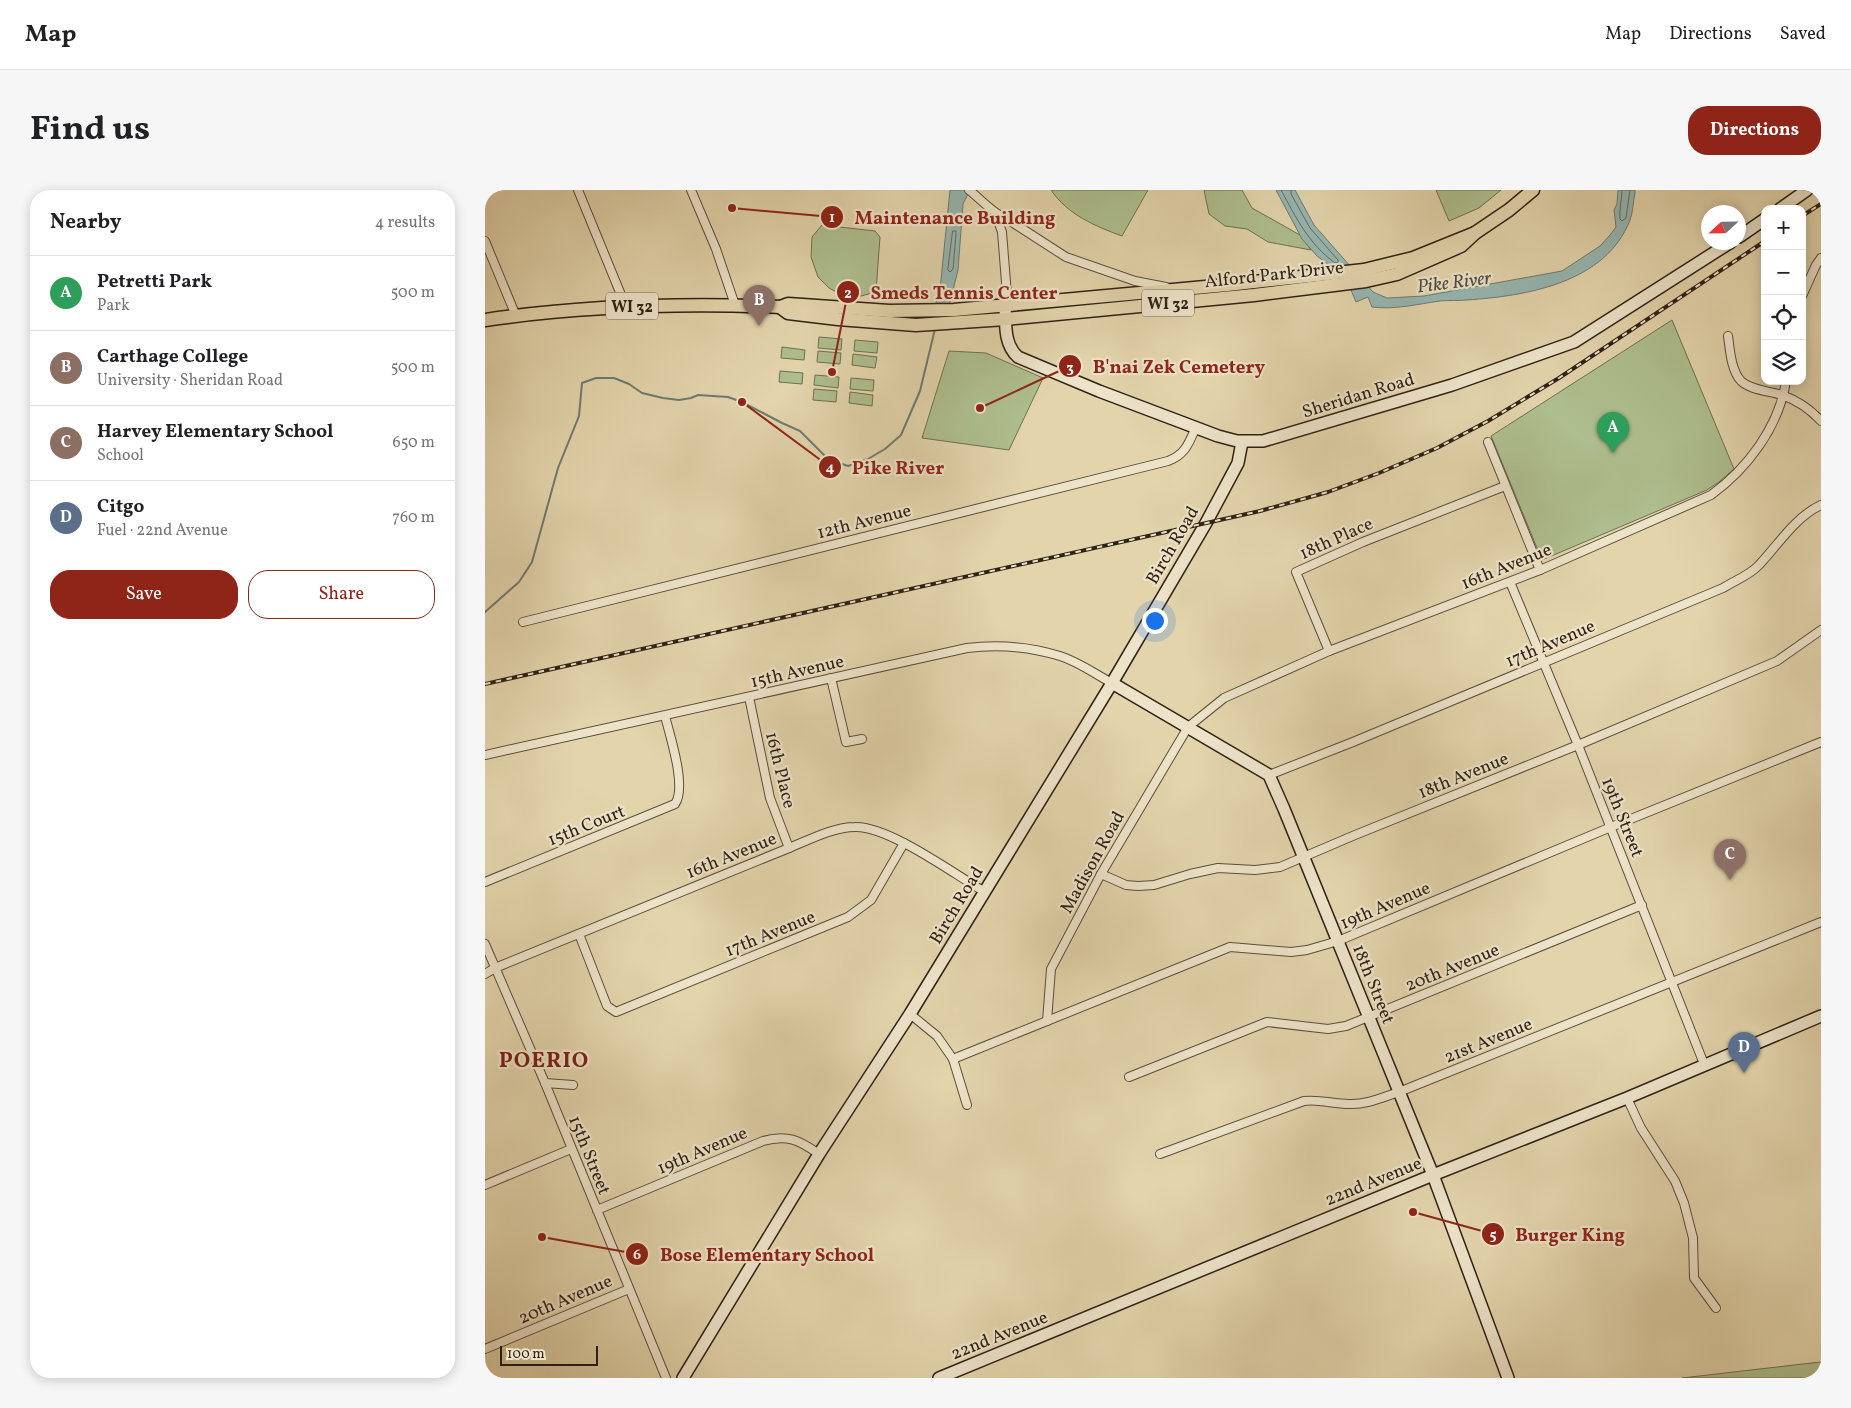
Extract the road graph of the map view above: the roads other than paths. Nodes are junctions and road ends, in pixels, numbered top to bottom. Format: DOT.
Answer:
graph roads {
  1 [pos="578,190"];
  2 [pos="691,190"];
  3 [pos="1533,190"];
  4 [pos="1807,190"];
  5 [pos="972,192"];
  6 [pos="1786,205"];
  7 [pos="997,215"];
  8 [pos="1761,222"];
  9 [pos="1746,232"];
  10 [pos="1475,233"];
  11 [pos="485,240"];
  12 [pos="1719,250"];
  13 [pos="1821,258"];
  14 [pos="1180,289"];
  15 [pos="1802,295"];
  16 [pos="1005,304"];
  17 [pos="735,305"];
  18 [pos="626,306"];
  19 [pos="780,307"];
  20 [pos="516,316"];
  21 [pos="953,316"];
  22 [pos="1006,318"];
  23 [pos="485,320"];
  24 [pos="1728,336"];
  25 [pos="1785,385"];
  26 [pos="1784,396"];
  27 [pos="1821,421"];
  28 [pos="1196,427"];
  29 [pos="1211,433"];
  30 [pos="1243,442"];
  31 [pos="1488,442"];
  32 [pos="1238,463"];
  33 [pos="1505,486"];
  34 [pos="1821,505"];
  35 [pos="1540,570"];
  36 [pos="1510,582"];
  37 [pos="523,622"];
  38 [pos="1821,630"];
  39 [pos="1329,651"];
  40 [pos="1544,661"];
  41 [pos="831,678"];
  42 [pos="1112,684"];
  43 [pos="749,698"];
  44 [pos="665,716"];
  45 [pos="1188,727"];
  46 [pos="863,739"];
  47 [pos="1821,742"];
  48 [pos="1578,745"];
  49 [pos="485,755"];
  50 [pos="1269,775"];
  51 [pos="1611,827"];
  52 [pos="903,843"];
  53 [pos="789,848"];
  54 [pos="1304,857"];
  55 [pos="1101,874"];
  56 [pos="485,882"];
  57 [pos="985,892"];
  58 [pos="1642,905"];
  59 [pos="1821,922"];
  60 [pos="579,934"];
  61 [pos="1338,941"];
  62 [pos="485,944"];
  63 [pos="495,968"];
  64 [pos="485,974"];
  65 [pos="1673,982"];
  66 [pos="910,1014"];
  67 [pos="1821,1016"];
  68 [pos="1369,1018"];
  69 [pos="1047,1021"];
  70 [pos="953,1058"];
  71 [pos="1704,1064"];
  72 [pos="1129,1078"];
  73 [pos="545,1083"];
  74 [pos="573,1085"];
  75 [pos="1399,1092"];
  76 [pos="1627,1098"];
  77 [pos="967,1105"];
  78 [pos="571,1150"];
  79 [pos="819,1154"];
  80 [pos="1159,1154"];
  81 [pos="1433,1175"];
  82 [pos="485,1185"];
  83 [pos="597,1210"];
  84 [pos="629,1289"];
  85 [pos="1716,1308"];
  86 [pos="485,1349"];
  87 [pos="666,1378"];
  88 [pos="683,1378"];
  89 [pos="939,1378"];
  90 [pos="1508,1378"];
  1 -- 18 [label="street"];
  2 -- 17 [label="street"];
  3 -- 10 [label="main road, Alford Park Drive / WI 32"];
  4 -- 6 [label="street"];
  5 -- 7 [label="street"];
  7 -- 14 [label="street"];
  7 -- 16 [label="street"];
  8 -- 9 [label="street"];
  10 -- 14 [label="main road, Alford Park Drive / WI 32"];
  10 -- 22 [label="main road, Alford Park Drive / WI 32"];
  11 -- 20 [label="street"];
  12 -- 30 [label="street, Sheridan Road"];
  13 -- 15 [label="street"];
  14 -- 16 [label="main road, Alford Park Drive / WI 32"];
  16 -- 21 [label="main road, WI 32"];
  16 -- 22 [label="street, Sheridan Road"];
  17 -- 18 [label="main road, WI 32"];
  17 -- 19 [label="main road, WI 32"];
  18 -- 20 [label="main road, WI 32"];
  19 -- 21 [label="main road, WI 32"];
  19 -- 21 [label="main road, WI 32"];
  20 -- 23 [label="main road, WI 32"];
  21 -- 22 [label="main road, WI 32"];
  22 -- 28 [label="street, Sheridan Road"];
  24 -- 26 [label="street"];
  25 -- 26 [label="street, 16th Avenue"];
  26 -- 27 [label="street"];
  26 -- 35 [label="street, 16th Avenue"];
  28 -- 29 [label="street, Sheridan Road"];
  28 -- 37 [label="street, 12th Avenue"];
  29 -- 30 [label="street, Sheridan Road"];
  29 -- 32 [label="street"];
  30 -- 32 [label="street, Birch Road"];
  31 -- 33 [label="street"];
  32 -- 42 [label="street, Birch Road"];
  33 -- 35 [label="street"];
  33 -- 39 [label="street, 18th Place"];
  34 -- 40 [label="street, 17th Avenue"];
  35 -- 36 [label="street, 16th Avenue"];
  36 -- 39 [label="street, 16th Avenue"];
  36 -- 40 [label="street, 19th Street"];
  38 -- 48 [label="street, 18th Avenue"];
  39 -- 45 [label="street, 16th Avenue"];
  40 -- 48 [label="street, 19th Street"];
  40 -- 50 [label="street, 17th Avenue"];
  41 -- 42 [label="street, 15th Avenue"];
  41 -- 43 [label="street, 15th Avenue"];
  41 -- 46 [label="street"];
  42 -- 45 [label="street"];
  42 -- 57 [label="street, Birch Road"];
  43 -- 44 [label="street, 15th Avenue"];
  43 -- 53 [label="street, 16th Place"];
  44 -- 49 [label="street, 15th Avenue"];
  44 -- 56 [label="street, 15th Court"];
  45 -- 50 [label="street"];
  45 -- 55 [label="street, Madison Road"];
  47 -- 51 [label="street, 19th Avenue"];
  48 -- 51 [label="street, 19th Street"];
  48 -- 54 [label="street, 18th Avenue"];
  50 -- 54 [label="street, 18th Street"];
  51 -- 58 [label="street, 19th Street"];
  51 -- 61 [label="street, 19th Avenue"];
  52 -- 53 [label="street, 16th Avenue"];
  52 -- 57 [label="street, 16th Avenue"];
  52 -- 60 [label="street, 17th Avenue"];
  53 -- 60 [label="street, 16th Avenue"];
  54 -- 55 [label="street, 18th Avenue"];
  54 -- 61 [label="street, 18th Street"];
  55 -- 69 [label="street, Madison Road"];
  57 -- 66 [label="street, Birch Road"];
  58 -- 65 [label="street, 19th Street"];
  58 -- 68 [label="street, 20th Avenue"];
  59 -- 65 [label="street, 21st Avenue"];
  60 -- 63 [label="street, 16th Avenue"];
  61 -- 68 [label="street, 18th Street"];
  61 -- 69 [label="street, 19th Avenue"];
  62 -- 63 [label="street, 15th Street"];
  63 -- 64 [label="street, 16th Avenue"];
  63 -- 73 [label="street, 15th Street"];
  65 -- 71 [label="street, 19th Street"];
  65 -- 75 [label="street, 21st Avenue"];
  66 -- 70 [label="street"];
  66 -- 79 [label="street, Birch Road"];
  67 -- 71 [label="street, 22nd Avenue"];
  68 -- 72 [label="street, 20th Avenue"];
  68 -- 75 [label="street, 18th Street"];
  69 -- 70 [label="street, 19th Avenue"];
  70 -- 77 [label="street"];
  71 -- 76 [label="street, 22nd Avenue"];
  73 -- 74 [label="street"];
  73 -- 78 [label="street, 15th Street"];
  75 -- 80 [label="street, 21st Avenue"];
  75 -- 81 [label="street, 18th Street"];
  76 -- 81 [label="street, 22nd Avenue"];
  76 -- 85 [label="street"];
  78 -- 82 [label="street"];
  78 -- 83 [label="street, 15th Street"];
  79 -- 83 [label="street, 19th Avenue"];
  79 -- 88 [label="street, Birch Road"];
  81 -- 89 [label="street, 22nd Avenue"];
  81 -- 90 [label="street, 18th Street"];
  83 -- 84 [label="street, 15th Street"];
  84 -- 86 [label="street, 20th Avenue"];
  84 -- 87 [label="street, 15th Street"];
}
